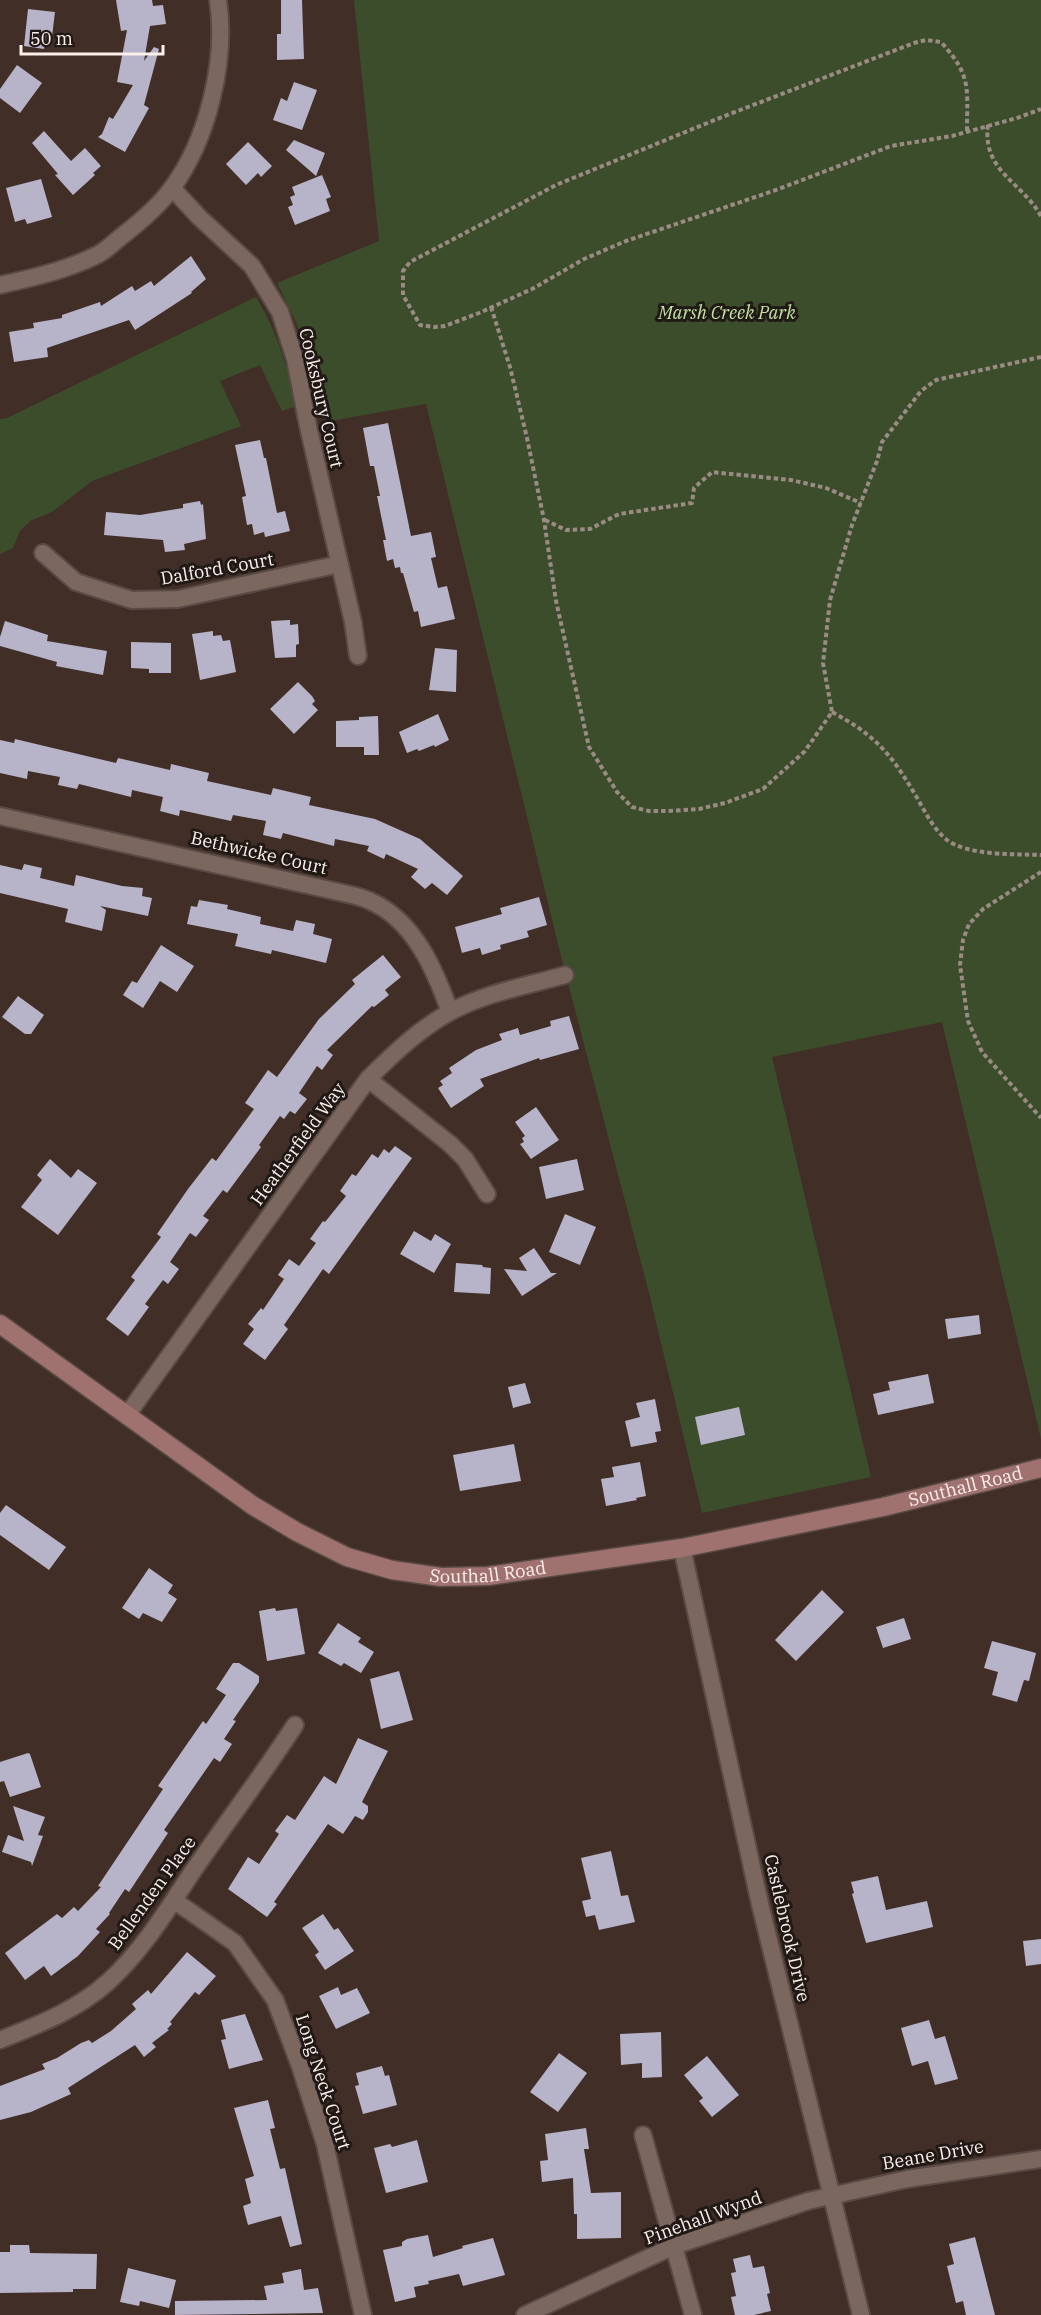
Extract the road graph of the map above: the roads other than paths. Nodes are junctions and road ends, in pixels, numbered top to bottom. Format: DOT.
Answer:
graph roads {
  1 [pos="218,0"];
  2 [pos="172,188"];
  3 [pos="0,285"];
  4 [pos="42,553"];
  5 [pos="340,564"];
  6 [pos="358,656"];
  7 [pos="0,816"];
  8 [pos="564,975"];
  9 [pos="450,1012"];
  10 [pos="368,1079"];
  11 [pos="487,1194"];
  12 [pos="0,1324"];
  13 [pos="128,1415"];
  14 [pos="1041,1468"];
  15 [pos="682,1548"];
  16 [pos="295,1725"];
  17 [pos="175,1901"];
  18 [pos="0,2040"];
  19 [pos="643,2135"];
  20 [pos="1041,2158"];
  21 [pos="832,2195"];
  22 [pos="674,2246"];
  23 [pos="363,2315"];
  24 [pos="525,2315"];
  25 [pos="693,2315"];
  26 [pos="861,2315"];
  1 -- 2 [label="street"];
  2 -- 3 [label="street"];
  2 -- 5 [label="street, Cooksbury Court"];
  4 -- 5 [label="street, Dalford Court"];
  5 -- 6 [label="street, Cooksbury Court"];
  7 -- 9 [label="street, Bethwicke Court"];
  8 -- 9 [label="street, Heatherfield Way"];
  9 -- 10 [label="street, Heatherfield Way"];
  10 -- 11 [label="street"];
  10 -- 13 [label="street, Heatherfield Way"];
  12 -- 13 [label="street, Southall Road"];
  13 -- 15 [label="street, Southall Road"];
  14 -- 15 [label="street, Southall Road"];
  15 -- 21 [label="street, Castlebrook Drive"];
  16 -- 17 [label="street, Bellenden Place"];
  17 -- 18 [label="street, Bellenden Place"];
  17 -- 23 [label="street, Long Neck Court"];
  19 -- 22 [label="street"];
  20 -- 21 [label="street, Beane Drive"];
  21 -- 22 [label="street, Pinehall Wynd"];
  21 -- 26 [label="street, Castlebrook Drive"];
  22 -- 24 [label="street, Pinehall Wynd"];
  22 -- 25 [label="street"];
}
